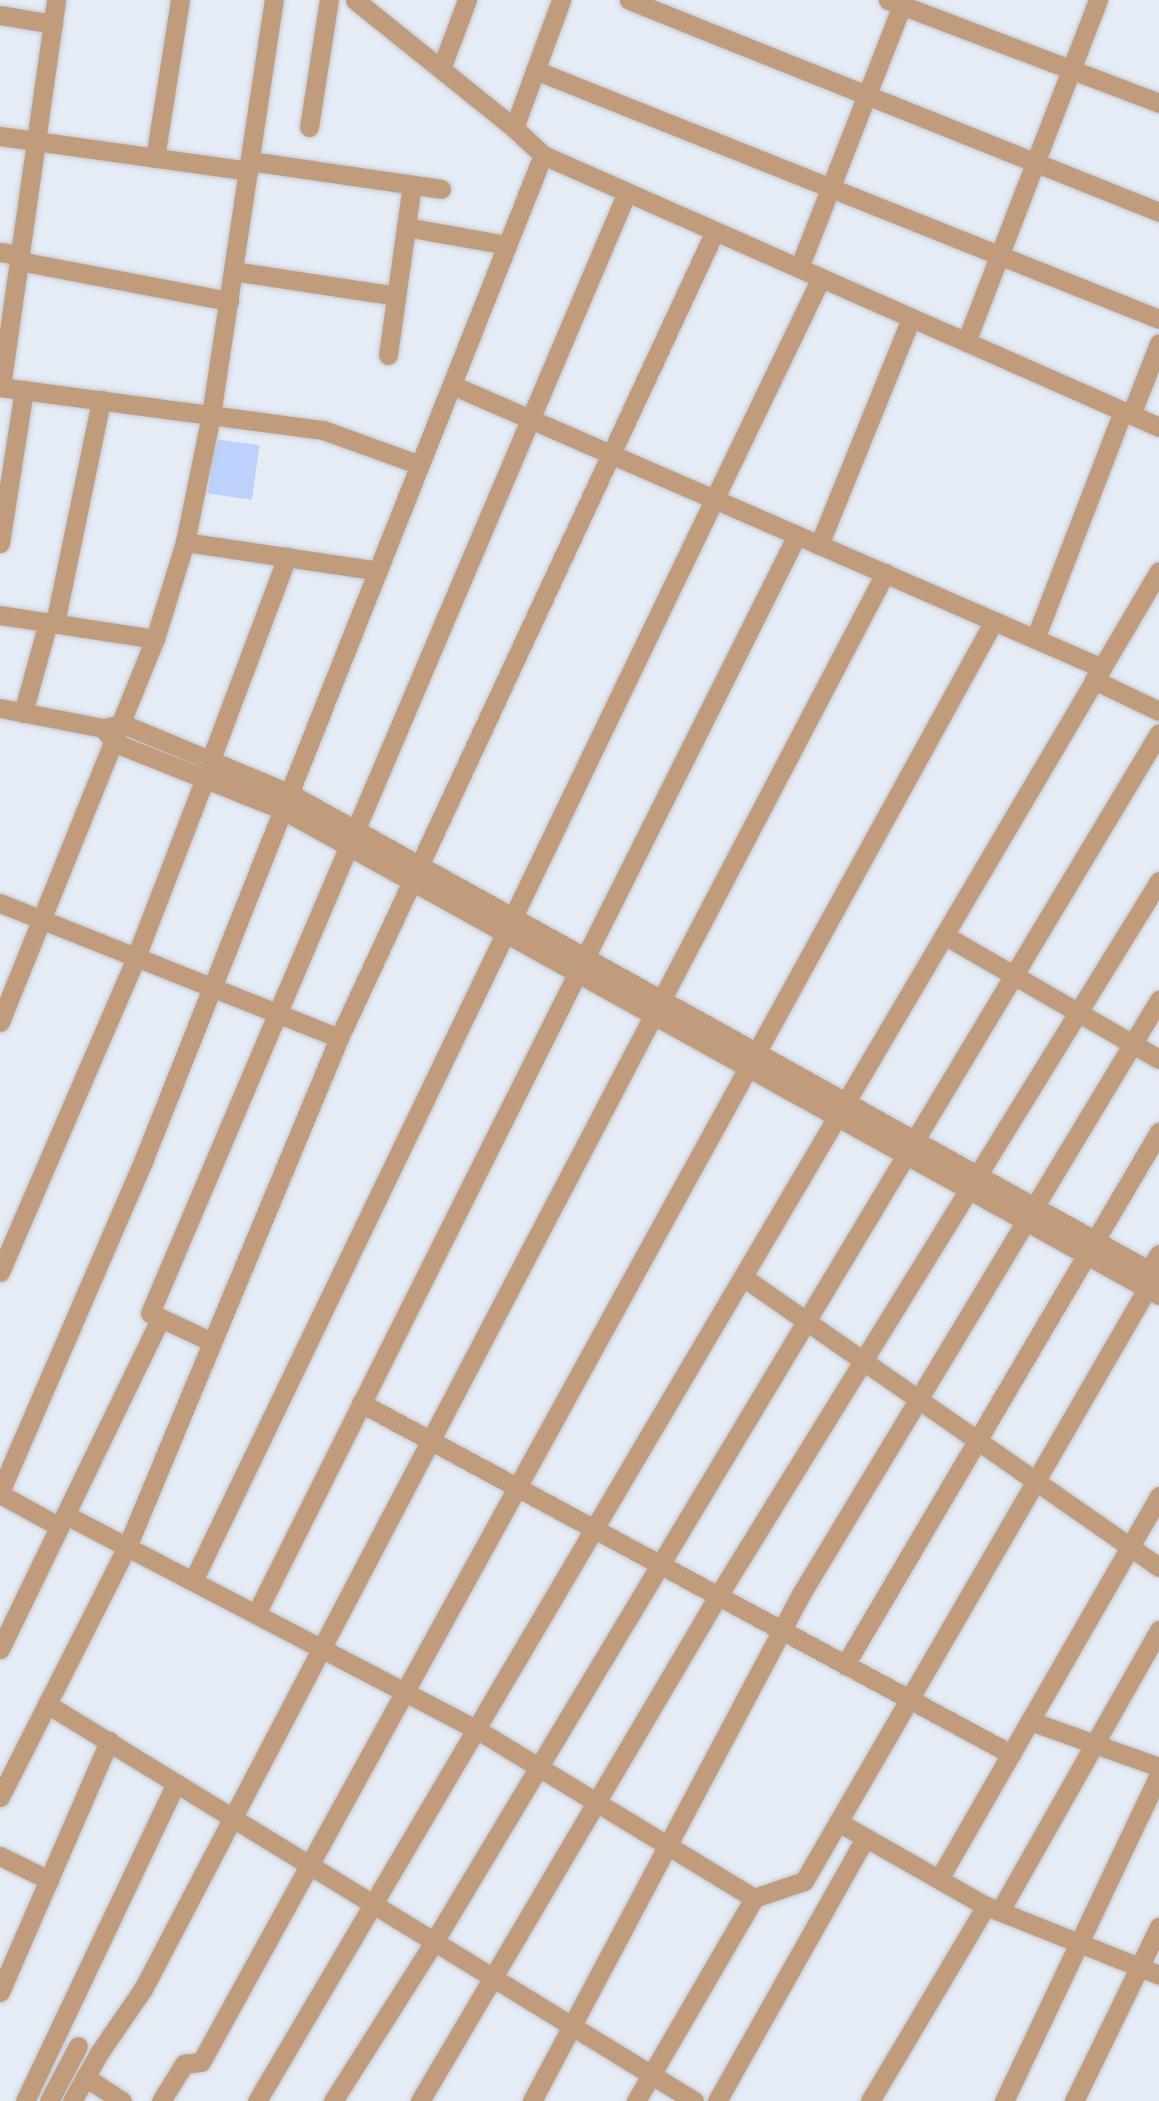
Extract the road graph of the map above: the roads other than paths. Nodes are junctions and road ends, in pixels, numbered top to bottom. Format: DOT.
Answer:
graph roads {
  1 [pos="56,0"];
  2 [pos="180,0"];
  3 [pos="274,0"];
  4 [pos="329,0"];
  5 [pos="467,0"];
  6 [pos="561,0"];
  7 [pos="1098,0"];
  8 [pos="362,2"];
  9 [pos="640,2"];
  10 [pos="898,2"];
  11 [pos="0,15"];
  12 [pos="53,24"];
  13 [pos="441,69"];
  14 [pos="535,70"];
  15 [pos="1071,70"];
  16 [pos="867,95"];
  17 [pos="1159,103"];
  18 [pos="309,127"];
  19 [pos="514,128"];
  20 [pos="0,136"];
  21 [pos="36,141"];
  22 [pos="543,155"];
  23 [pos="155,158"];
  24 [pos="1035,163"];
  25 [pos="249,166"];
  26 [pos="412,185"];
  27 [pos="830,188"];
  28 [pos="441,189"];
  29 [pos="627,192"];
  30 [pos="1159,212"];
  31 [pos="406,228"];
  32 [pos="715,231"];
  33 [pos="507,245"];
  34 [pos="0,252"];
  35 [pos="999,255"];
  36 [pos="20,258"];
  37 [pos="799,268"];
  38 [pos="233,271"];
  39 [pos="821,278"];
  40 [pos="396,296"];
  41 [pos="229,301"];
  42 [pos="911,318"];
  43 [pos="1159,319"];
  44 [pos="966,342"];
  45 [pos="1159,343"];
  46 [pos="388,355"];
  47 [pos="452,385"];
  48 [pos="1,387"];
  49 [pos="24,390"];
  50 [pos="100,401"];
  51 [pos="1127,413"];
  52 [pos="211,415"];
  53 [pos="531,419"];
  54 [pos="1159,427"];
  55 [pos="611,454"];
  56 [pos="420,466"];
  57 [pos="714,499"];
  58 [pos="3,506"];
  59 [pos="797,535"];
  60 [pos="185,541"];
  61 [pos="0,542"];
  62 [pos="820,545"];
  63 [pos="287,557"];
  64 [pos="377,571"];
  65 [pos="1159,571"];
  66 [pos="885,573"];
  67 [pos="0,615"];
  68 [pos="995,621"];
  69 [pos="51,623"];
  70 [pos="155,639"];
  71 [pos="1035,639"];
  72 [pos="1098,674"];
  73 [pos="0,708"];
  74 [pos="1159,711"];
  75 [pos="23,713"];
  76 [pos="122,724"];
  77 [pos="1159,733"];
  78 [pos="109,736"];
  79 [pos="208,768"];
  80 [pos="286,801"];
  81 [pos="352,838"];
  82 [pos="415,873"];
  83 [pos="1159,881"];
  84 [pos="0,902"];
  85 [pos="40,919"];
  86 [pos="509,925"];
  87 [pos="944,935"];
  88 [pos="136,957"];
  89 [pos="581,965"];
  90 [pos="1014,975"];
  91 [pos="212,988"];
  92 [pos="1159,1000"];
  93 [pos="657,1007"];
  94 [pos="1078,1012"];
  95 [pos="277,1014"];
  96 [pos="0,1022"];
  97 [pos="339,1038"];
  98 [pos="1133,1044"];
  99 [pos="1159,1059"];
  100 [pos="753,1060"];
  101 [pos="842,1109"];
  102 [pos="1159,1132"];
  103 [pos="911,1148"];
  104 [pos="973,1182"];
  105 [pos="1030,1214"];
  106 [pos="1091,1247"];
  107 [pos="0,1272"];
  108 [pos="1155,1276"];
  109 [pos="743,1277"];
  110 [pos="161,1318"];
  111 [pos="807,1321"];
  112 [pos="212,1342"];
  113 [pos="863,1361"];
  114 [pos="918,1399"];
  115 [pos="361,1403"];
  116 [pos="977,1440"];
  117 [pos="430,1441"];
  118 [pos="1036,1481"];
  119 [pos="517,1487"];
  120 [pos="0,1493"];
  121 [pos="1159,1496"];
  122 [pos="63,1521"];
  123 [pos="594,1529"];
  124 [pos="127,1547"];
  125 [pos="1130,1547"];
  126 [pos="660,1565"];
  127 [pos="1159,1567"];
  128 [pos="193,1581"];
  129 [pos="718,1596"];
  130 [pos="256,1614"];
  131 [pos="782,1630"];
  132 [pos="1159,1630"];
  133 [pos="322,1648"];
  134 [pos="0,1649"];
  135 [pos="845,1665"];
  136 [pos="405,1692"];
  137 [pos="909,1699"];
  138 [pos="47,1704"];
  139 [pos="1030,1721"];
  140 [pos="476,1729"];
  141 [pos="109,1741"];
  142 [pos="1094,1744"];
  143 [pos="1011,1754"];
  144 [pos="539,1767"];
  145 [pos="1159,1767"];
  146 [pos="1159,1775"];
  147 [pos="177,1783"];
  148 [pos="0,1797"];
  149 [pos="597,1802"];
  150 [pos="233,1817"];
  151 [pos="838,1822"];
  152 [pos="865,1838"];
  153 [pos="668,1845"];
  154 [pos="0,1856"];
  155 [pos="310,1864"];
  156 [pos="939,1879"];
  157 [pos="49,1880"];
  158 [pos="754,1898"];
  159 [pos="374,1903"];
  160 [pos="993,1908"];
  161 [pos="1159,1927"];
  162 [pos="435,1940"];
  163 [pos="1079,1943"];
  164 [pos="1140,1967"];
  165 [pos="1159,1975"];
  166 [pos="494,1976"];
  167 [pos="0,1992"];
  168 [pos="572,2025"];
  169 [pos="78,2046"];
  170 [pos="651,2074"];
  171 [pos="85,2077"];
  172 [pos="25,2101"];
  173 [pos="49,2101"];
  174 [pos="72,2101"];
  175 [pos="122,2101"];
  176 [pos="161,2101"];
  177 [pos="257,2101"];
  178 [pos="333,2101"];
  179 [pos="420,2101"];
  180 [pos="532,2101"];
  181 [pos="636,2101"];
  182 [pos="694,2101"];
  183 [pos="717,2101"];
  184 [pos="870,2101"];
  185 [pos="1004,2101"];
  186 [pos="1074,2101"];
  1 -- 12 [label="street"];
  2 -- 23 [label="street"];
  3 -- 25 [label="street"];
  4 -- 18 [label="street"];
  5 -- 13 [label="street"];
  6 -- 14 [label="street"];
  7 -- 15 [label="street"];
  8 -- 13 [label="street"];
  9 -- 16 [label="street"];
  10 -- 15 [label="street"];
  10 -- 16 [label="street"];
  11 -- 12 [label="street"];
  12 -- 21 [label="street"];
  13 -- 19 [label="street"];
  14 -- 19 [label="street"];
  14 -- 27 [label="street"];
  15 -- 17 [label="street"];
  15 -- 24 [label="street"];
  16 -- 24 [label="street"];
  16 -- 27 [label="street"];
  19 -- 22 [label="street"];
  20 -- 21 [label="street"];
  21 -- 23 [label="street"];
  21 -- 36 [label="street"];
  22 -- 29 [label="street"];
  22 -- 33 [label="street"];
  23 -- 25 [label="street"];
  24 -- 30 [label="street"];
  24 -- 35 [label="street"];
  25 -- 26 [label="street"];
  25 -- 38 [label="street"];
  26 -- 28 [label="street"];
  26 -- 31 [label="street"];
  27 -- 35 [label="street"];
  27 -- 37 [label="street"];
  29 -- 32 [label="street"];
  29 -- 53 [label="street"];
  31 -- 33 [label="street"];
  31 -- 40 [label="street"];
  32 -- 37 [label="street"];
  32 -- 55 [label="street"];
  33 -- 47 [label="street"];
  34 -- 36 [label="street"];
  35 -- 43 [label="street"];
  35 -- 44 [label="street"];
  36 -- 41 [label="street"];
  36 -- 48 [label="street"];
  37 -- 39 [label="street"];
  38 -- 40 [label="street"];
  38 -- 41 [label="street"];
  39 -- 42 [label="street"];
  39 -- 57 [label="street"];
  40 -- 46 [label="street"];
  41 -- 52 [label="street"];
  42 -- 44 [label="street"];
  42 -- 62 [label="street"];
  44 -- 51 [label="street"];
  45 -- 51 [label="street"];
  47 -- 53 [label="street"];
  47 -- 56 [label="street"];
  48 -- 49 [label="street"];
  49 -- 50 [label="street"];
  49 -- 58 [label="street"];
  50 -- 52 [label="street"];
  50 -- 69 [label="street"];
  51 -- 54 [label="street"];
  51 -- 71 [label="street"];
  52 -- 56 [label="street"];
  52 -- 60 [label="street"];
  53 -- 55 [label="street"];
  53 -- 81 [label="street"];
  55 -- 57 [label="street"];
  55 -- 82 [label="street"];
  56 -- 64 [label="street"];
  57 -- 59 [label="street"];
  57 -- 86 [label="street"];
  58 -- 61 [label="street"];
  59 -- 62 [label="street"];
  59 -- 89 [label="street"];
  60 -- 63 [label="street"];
  60 -- 70 [label="street"];
  62 -- 66 [label="street"];
  63 -- 64 [label="street"];
  63 -- 79 [label="street"];
  64 -- 80 [label="street"];
  65 -- 72 [label="street"];
  66 -- 68 [label="street"];
  66 -- 93 [label="street"];
  67 -- 69 [label="street"];
  68 -- 71 [label="street"];
  68 -- 100 [label="street"];
  69 -- 70 [label="street"];
  69 -- 75 [label="street"];
  70 -- 76 [label="street"];
  71 -- 72 [label="street"];
  72 -- 74 [label="street"];
  72 -- 87 [label="street"];
  73 -- 75 [label="street"];
  75 -- 78 [label="street"];
  76 -- 78 [label="street"];
  76 -- 79 [label="street"];
  77 -- 90 [label="street"];
  78 -- 79 [label="street"];
  78 -- 85 [label="street"];
  79 -- 80 [label="street"];
  79 -- 88 [label="street"];
  80 -- 81 [label="street"];
  80 -- 91 [label="street"];
  81 -- 82 [label="street"];
  81 -- 95 [label="street"];
  82 -- 86 [label="street"];
  82 -- 97 [label="street"];
  83 -- 94 [label="street"];
  84 -- 85 [label="street"];
  85 -- 88 [label="street"];
  85 -- 96 [label="street"];
  86 -- 89 [label="street"];
  86 -- 128 [label="street"];
  87 -- 90 [label="street"];
  87 -- 101 [label="street"];
  88 -- 91 [label="street"];
  88 -- 107 [label="street"];
  89 -- 93 [label="street"];
  89 -- 115 [label="street"];
  90 -- 94 [label="street"];
  90 -- 103 [label="street"];
  91 -- 95 [label="street"];
  91 -- 120 [label="street"];
  92 -- 98 [label="street"];
  93 -- 100 [label="street"];
  93 -- 117 [label="street"];
  94 -- 98 [label="street"];
  94 -- 104 [label="street"];
  95 -- 97 [label="street"];
  95 -- 110 [label="street"];
  97 -- 112 [label="street"];
  98 -- 99 [label="street"];
  98 -- 105 [label="street"];
  100 -- 101 [label="street"];
  100 -- 119 [label="street"];
  101 -- 103 [label="street"];
  101 -- 109 [label="street"];
  102 -- 106 [label="street"];
  103 -- 104 [label="street"];
  103 -- 111 [label="street"];
  104 -- 105 [label="street"];
  104 -- 113 [label="street"];
  105 -- 106 [label="street"];
  105 -- 114 [label="street"];
  106 -- 108 [label="street"];
  106 -- 116 [label="street"];
  108 -- 118 [label="street"];
  109 -- 111 [label="street"];
  109 -- 123 [label="street"];
  110 -- 112 [label="street"];
  110 -- 122 [label="street"];
  111 -- 113 [label="street"];
  111 -- 126 [label="street"];
  112 -- 124 [label="street"];
  113 -- 114 [label="street"];
  113 -- 129 [label="street"];
  114 -- 116 [label="street"];
  114 -- 131 [label="street"];
  115 -- 117 [label="street"];
  115 -- 130 [label="street"];
  116 -- 118 [label="street"];
  116 -- 135 [label="street"];
  117 -- 119 [label="street"];
  117 -- 133 [label="street"];
  118 -- 125 [label="street"];
  118 -- 137 [label="street"];
  119 -- 123 [label="street"];
  119 -- 136 [label="street"];
  120 -- 122 [label="street"];
  121 -- 125 [label="street"];
  122 -- 124 [label="street"];
  122 -- 134 [label="street"];
  123 -- 126 [label="street"];
  123 -- 140 [label="street"];
  124 -- 128 [label="street"];
  124 -- 138 [label="street"];
  125 -- 127 [label="street"];
  125 -- 139 [label="street"];
  126 -- 129 [label="street"];
  126 -- 144 [label="street"];
  128 -- 130 [label="street"];
  129 -- 131 [label="street"];
  129 -- 149 [label="street"];
  130 -- 133 [label="street"];
  131 -- 135 [label="street"];
  131 -- 153 [label="street"];
  132 -- 142 [label="street"];
  133 -- 136 [label="street"];
  133 -- 150 [label="street"];
  135 -- 137 [label="street"];
  136 -- 140 [label="street"];
  136 -- 155 [label="street"];
  137 -- 143 [label="street"];
  137 -- 151 [label="street"];
  138 -- 141 [label="street"];
  138 -- 148 [label="street"];
  139 -- 142 [label="street"];
  139 -- 143 [label="street"];
  140 -- 144 [label="street"];
  140 -- 159 [label="street"];
  141 -- 147 [label="street"];
  141 -- 157 [label="street"];
  142 -- 145 [label="street"];
  142 -- 160 [label="street"];
  143 -- 156 [label="street"];
  144 -- 149 [label="street"];
  144 -- 162 [label="street"];
  146 -- 163 [label="street"];
  147 -- 150 [label="street"];
  147 -- 172 [label="street"];
  149 -- 153 [label="street"];
  149 -- 166 [label="street"];
  150 -- 155 [label="street"];
  150 -- 171 [label="street"];
  151 -- 152 [label="street"];
  151 -- 158 [label="street"];
  152 -- 156 [label="street"];
  152 -- 183 [label="street"];
  153 -- 158 [label="street"];
  153 -- 168 [label="street"];
  154 -- 157 [label="street"];
  155 -- 159 [label="street"];
  155 -- 176 [label="street"];
  156 -- 160 [label="street"];
  157 -- 167 [label="street"];
  158 -- 170 [label="street"];
  159 -- 162 [label="street"];
  159 -- 177 [label="street"];
  160 -- 163 [label="street"];
  160 -- 184 [label="street"];
  161 -- 164 [label="street"];
  162 -- 166 [label="street"];
  162 -- 178 [label="street"];
  163 -- 164 [label="street"];
  163 -- 185 [label="street"];
  164 -- 165 [label="street"];
  164 -- 186 [label="street"];
  166 -- 168 [label="street"];
  166 -- 179 [label="street"];
  168 -- 170 [label="street"];
  168 -- 180 [label="street"];
  169 -- 173 [label="street"];
  170 -- 181 [label="street"];
  170 -- 182 [label="street"];
  171 -- 174 [label="street"];
  171 -- 175 [label="street"];
}
